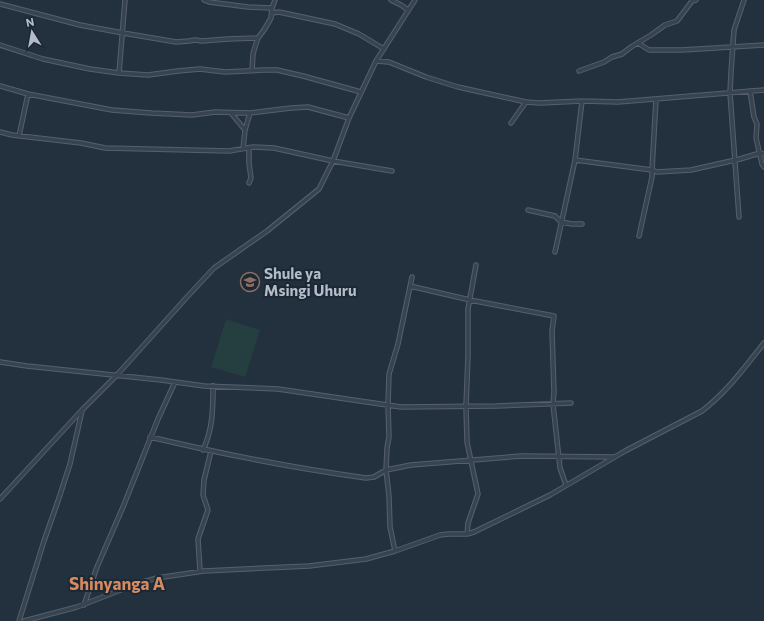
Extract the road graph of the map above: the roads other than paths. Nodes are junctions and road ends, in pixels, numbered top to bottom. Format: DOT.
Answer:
graph roads {
  1 [pos="125,0"];
  2 [pos="204,0"];
  3 [pos="275,0"];
  4 [pos="390,0"];
  5 [pos="415,0"];
  6 [pos="696,0"];
  7 [pos="744,0"];
  8 [pos="0,4"];
  9 [pos="272,8"];
  10 [pos="408,10"];
  11 [pos="272,13"];
  12 [pos="123,33"];
  13 [pos="258,38"];
  14 [pos="638,43"];
  15 [pos="0,45"];
  16 [pos="764,45"];
  17 [pos="733,47"];
  18 [pos="384,49"];
  19 [pos="376,61"];
  20 [pos="252,71"];
  21 [pos="579,71"];
  22 [pos="119,73"];
  23 [pos="0,86"];
  24 [pos="764,90"];
  25 [pos="361,92"];
  26 [pos="750,92"];
  27 [pos="730,93"];
  28 [pos="28,94"];
  29 [pos="656,99"];
  30 [pos="582,101"];
  31 [pos="526,102"];
  32 [pos="232,113"];
  33 [pos="250,113"];
  34 [pos="349,118"];
  35 [pos="511,123"];
  36 [pos="245,130"];
  37 [pos="0,132"];
  38 [pos="19,136"];
  39 [pos="249,148"];
  40 [pos="244,149"];
  41 [pos="762,153"];
  42 [pos="575,160"];
  43 [pos="736,160"];
  44 [pos="333,161"];
  45 [pos="764,167"];
  46 [pos="652,170"];
  47 [pos="392,171"];
  48 [pos="249,183"];
  49 [pos="528,210"];
  50 [pos="739,217"];
  51 [pos="561,222"];
  52 [pos="582,224"];
  53 [pos="639,236"];
  54 [pos="555,252"];
  55 [pos="476,265"];
  56 [pos="412,277"];
  57 [pos="410,286"];
  58 [pos="470,300"];
  59 [pos="764,343"];
  60 [pos="0,362"];
  61 [pos="116,376"];
  62 [pos="175,382"];
  63 [pos="213,386"];
  64 [pos="571,403"];
  65 [pos="553,404"];
  66 [pos="388,405"];
  67 [pos="466,406"];
  68 [pos="82,410"];
  69 [pos="150,437"];
  70 [pos="203,450"];
  71 [pos="210,451"];
  72 [pos="559,456"];
  73 [pos="615,457"];
  74 [pos="470,461"];
  75 [pos="386,470"];
  76 [pos="566,485"];
  77 [pos="0,499"];
  78 [pos="467,534"];
  79 [pos="394,551"];
  80 [pos="200,571"];
  81 [pos="84,605"];
  82 [pos="39,619"];
  83 [pos="19,621"];
  84 [pos="24,621"];
  1 -- 12 [label="street"];
  2 -- 9 [label="street"];
  3 -- 9 [label="street"];
  4 -- 10 [label="street"];
  5 -- 10 [label="street"];
  6 -- 14 [label="street"];
  7 -- 17 [label="street"];
  8 -- 12 [label="street"];
  9 -- 11 [label="street"];
  10 -- 18 [label="street"];
  11 -- 13 [label="street"];
  11 -- 18 [label="street"];
  12 -- 13 [label="street"];
  12 -- 22 [label="street"];
  13 -- 20 [label="street"];
  14 -- 17 [label="street"];
  14 -- 21 [label="street"];
  15 -- 22 [label="street"];
  16 -- 17 [label="street"];
  17 -- 27 [label="street"];
  18 -- 19 [label="street"];
  19 -- 25 [label="street"];
  19 -- 31 [label="street"];
  20 -- 22 [label="street"];
  20 -- 25 [label="street"];
  23 -- 28 [label="street"];
  24 -- 26 [label="street"];
  25 -- 34 [label="street"];
  26 -- 27 [label="street"];
  26 -- 41 [label="street"];
  27 -- 29 [label="street"];
  27 -- 43 [label="street"];
  28 -- 32 [label="street"];
  28 -- 38 [label="street"];
  29 -- 30 [label="street"];
  29 -- 46 [label="street"];
  30 -- 31 [label="street"];
  30 -- 42 [label="street"];
  31 -- 35 [label="street"];
  32 -- 33 [label="street"];
  32 -- 36 [label="street"];
  33 -- 34 [label="street"];
  33 -- 36 [label="street"];
  34 -- 44 [label="street"];
  36 -- 40 [label="street"];
  37 -- 38 [label="street"];
  38 -- 40 [label="street"];
  39 -- 40 [label="street"];
  39 -- 44 [label="street"];
  39 -- 48 [label="street"];
  41 -- 43 [label="street"];
  41 -- 45 [label="street"];
  42 -- 46 [label="street"];
  42 -- 51 [label="street"];
  43 -- 46 [label="street"];
  43 -- 50 [label="street"];
  44 -- 47 [label="street"];
  44 -- 61 [label="street"];
  46 -- 53 [label="street"];
  49 -- 51 [label="street"];
  51 -- 52 [label="street"];
  51 -- 54 [label="street"];
  55 -- 58 [label="street"];
  56 -- 57 [label="street"];
  57 -- 58 [label="street"];
  57 -- 66 [label="street"];
  58 -- 65 [label="street"];
  58 -- 67 [label="street"];
  59 -- 73 [label="street"];
  60 -- 61 [label="street"];
  61 -- 62 [label="street"];
  61 -- 68 [label="street"];
  62 -- 63 [label="street"];
  62 -- 69 [label="street"];
  63 -- 66 [label="street"];
  63 -- 70 [label="street"];
  64 -- 65 [label="street"];
  65 -- 67 [label="street"];
  65 -- 72 [label="street"];
  66 -- 67 [label="street"];
  66 -- 75 [label="street"];
  67 -- 74 [label="street"];
  68 -- 77 [label="street"];
  68 -- 83 [label="street"];
  69 -- 70 [label="street"];
  69 -- 81 [label="street"];
  70 -- 71 [label="street"];
  71 -- 75 [label="street"];
  71 -- 80 [label="street"];
  72 -- 73 [label="street"];
  72 -- 74 [label="street"];
  72 -- 76 [label="street"];
  73 -- 76 [label="street"];
  74 -- 75 [label="street"];
  74 -- 78 [label="street"];
  75 -- 79 [label="street"];
  76 -- 78 [label="street"];
  78 -- 79 [label="street"];
  79 -- 80 [label="street"];
  80 -- 81 [label="street"];
  81 -- 82 [label="street"];
  82 -- 84 [label="street"];
}
